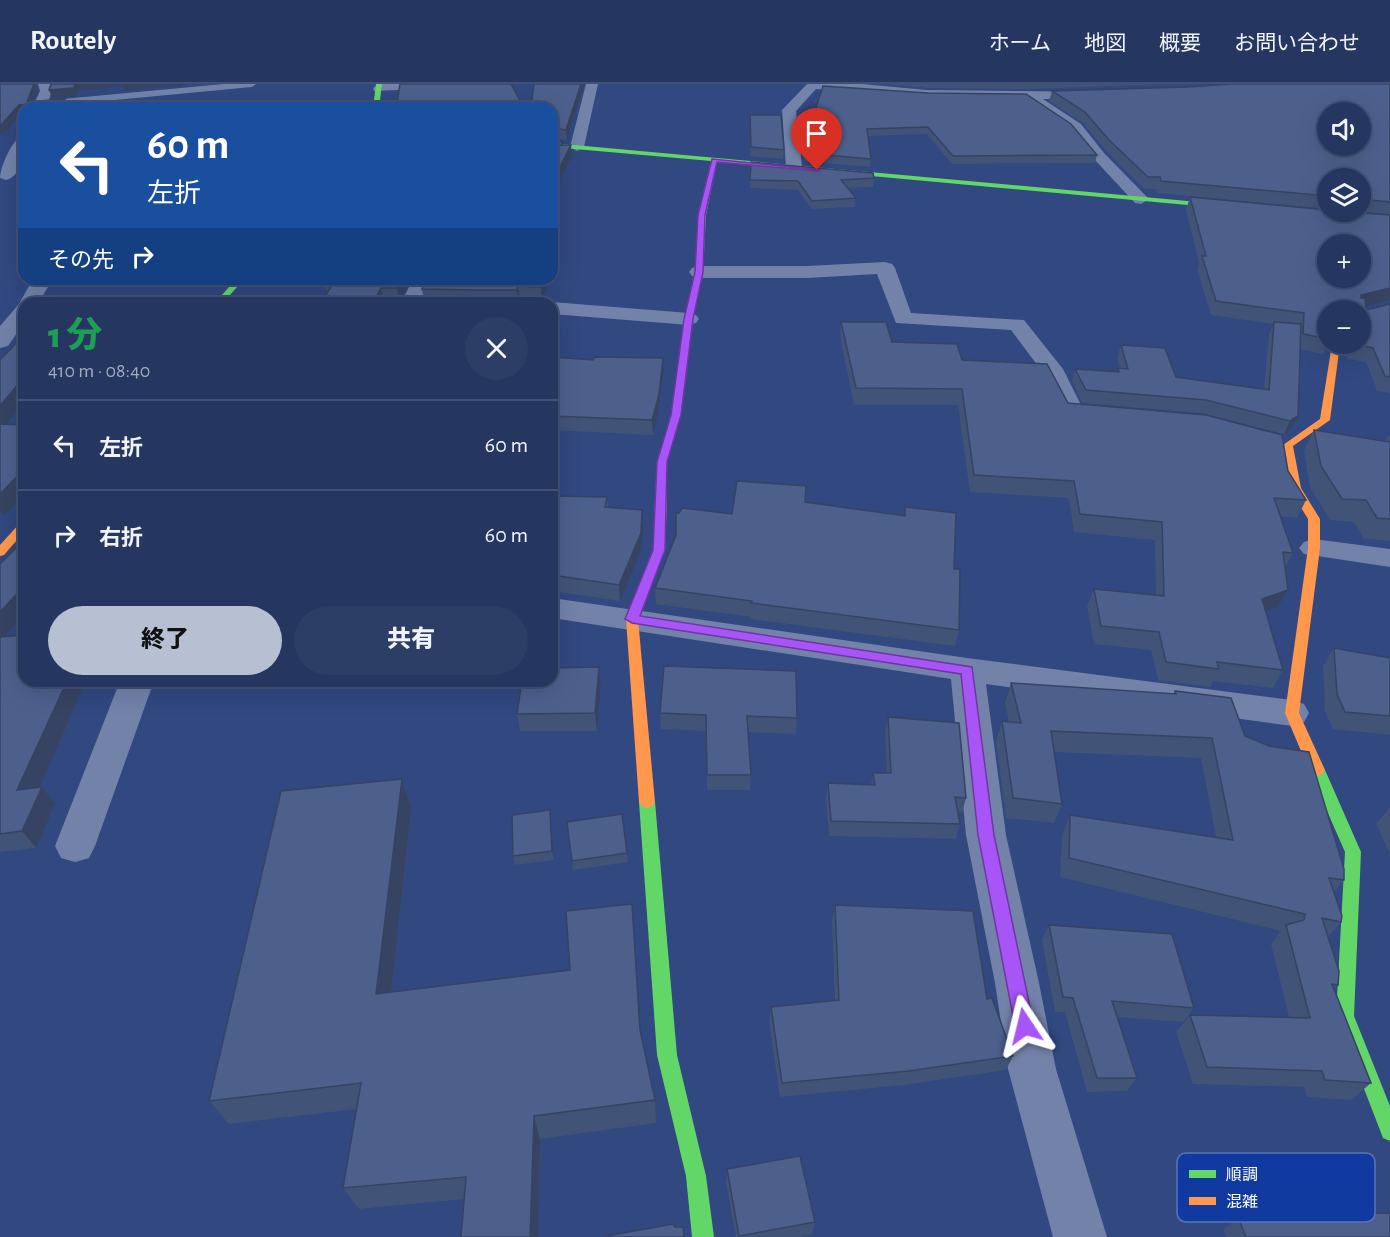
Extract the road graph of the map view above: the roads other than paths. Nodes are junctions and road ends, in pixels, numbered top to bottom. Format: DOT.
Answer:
graph roads {
  1 [pos="44,84"];
  2 [pos="246,84"];
  3 [pos="448,84"];
  4 [pos="592,84"];
  5 [pos="379,86"];
  6 [pos="1115,94"];
  7 [pos="1028,95"];
  8 [pos="42,102"];
  9 [pos="77,102"];
  10 [pos="377,102"];
  11 [pos="558,145"];
  12 [pos="577,147"];
  13 [pos="18,149"];
  14 [pos="714,160"];
  15 [pos="794,167"];
  16 [pos="18,174"];
  17 [pos="3,175"];
  18 [pos="1141,199"];
  19 [pos="1248,208"];
  20 [pos="699,272"];
  21 [pos="235,285"];
  22 [pos="224,297"];
  23 [pos="558,308"];
  24 [pos="18,317"];
  25 [pos="688,319"];
  26 [pos="0,341"];
  27 [pos="1335,354"];
  28 [pos="1131,416"];
  29 [pos="1266,440"];
  30 [pos="1288,445"];
  31 [pos="1314,548"];
  32 [pos="1390,558"];
  33 [pos="558,609"];
  34 [pos="632,619"];
  35 [pos="968,670"];
  36 [pos="135,687"];
  37 [pos="1292,713"];
  38 [pos="75,846"];
  39 [pos="1390,1131"];
  40 [pos="703,1237"];
  41 [pos="1080,1237"];
  1 -- 8 [label="street"];
  2 -- 9 [label="lane"];
  3 -- 5 [label="street"];
  4 -- 12 [label="street"];
  5 -- 10 [label="street"];
  6 -- 7 [label="street"];
  7 -- 15 [label="street"];
  7 -- 18 [label="street"];
  11 -- 12 [label="street"];
  12 -- 14 [label="street"];
  13 -- 17 [label="street"];
  14 -- 15 [label="street"];
  14 -- 20 [label="street"];
  15 -- 18 [label="street"];
  16 -- 17 [label="street"];
  18 -- 19 [label="street"];
  20 -- 25 [label="street"];
  20 -- 28 [label="street"];
  21 -- 22 [label="street"];
  23 -- 25 [label="street"];
  24 -- 26 [label="street"];
  25 -- 34 [label="street"];
  27 -- 30 [label="street"];
  29 -- 30 [label="street"];
  30 -- 31 [label="street"];
  31 -- 32 [label="street"];
  31 -- 37 [label="street"];
  33 -- 34 [label="street"];
  34 -- 35 [label="street"];
  34 -- 40 [label="street"];
  35 -- 37 [label="street"];
  35 -- 41 [label="street"];
  36 -- 38 [label="street"];
  37 -- 39 [label="street"];
}
